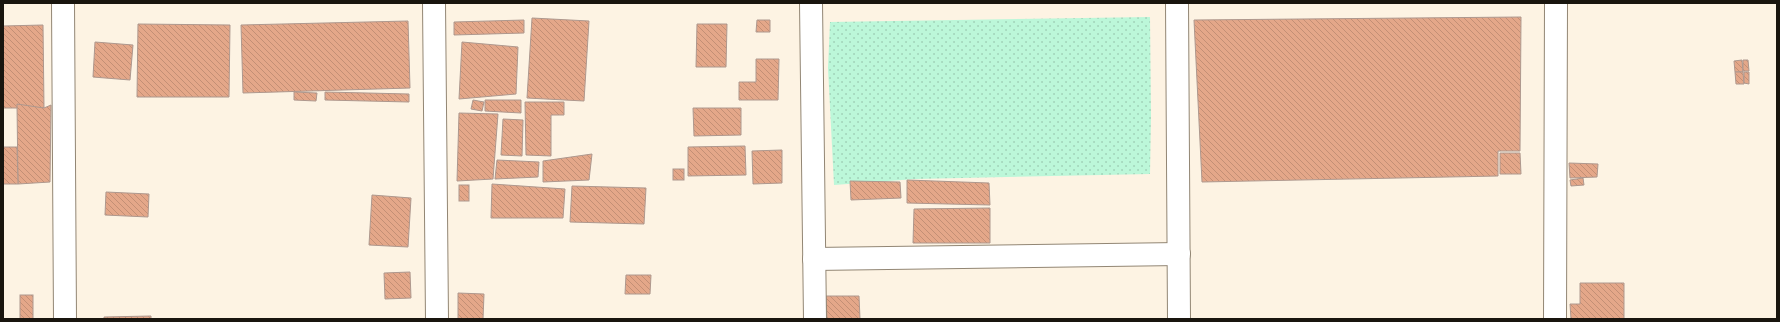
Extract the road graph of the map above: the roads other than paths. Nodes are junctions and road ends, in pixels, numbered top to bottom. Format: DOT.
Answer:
graph roads {
  1 [pos="63,3"];
  2 [pos="434,3"];
  3 [pos="811,3"];
  4 [pos="1177,3"];
  5 [pos="1556,3"];
  6 [pos="1179,254"];
  7 [pos="814,259"];
  8 [pos="65,319"];
  9 [pos="438,319"];
  10 [pos="815,319"];
  11 [pos="1179,319"];
  12 [pos="1555,319"];
  1 -- 8 [label="street"];
  2 -- 9 [label="street"];
  3 -- 7 [label="street"];
  4 -- 6 [label="street"];
  5 -- 12 [label="street"];
  6 -- 7 [label="street"];
  6 -- 11 [label="street"];
  7 -- 10 [label="street"];
}
